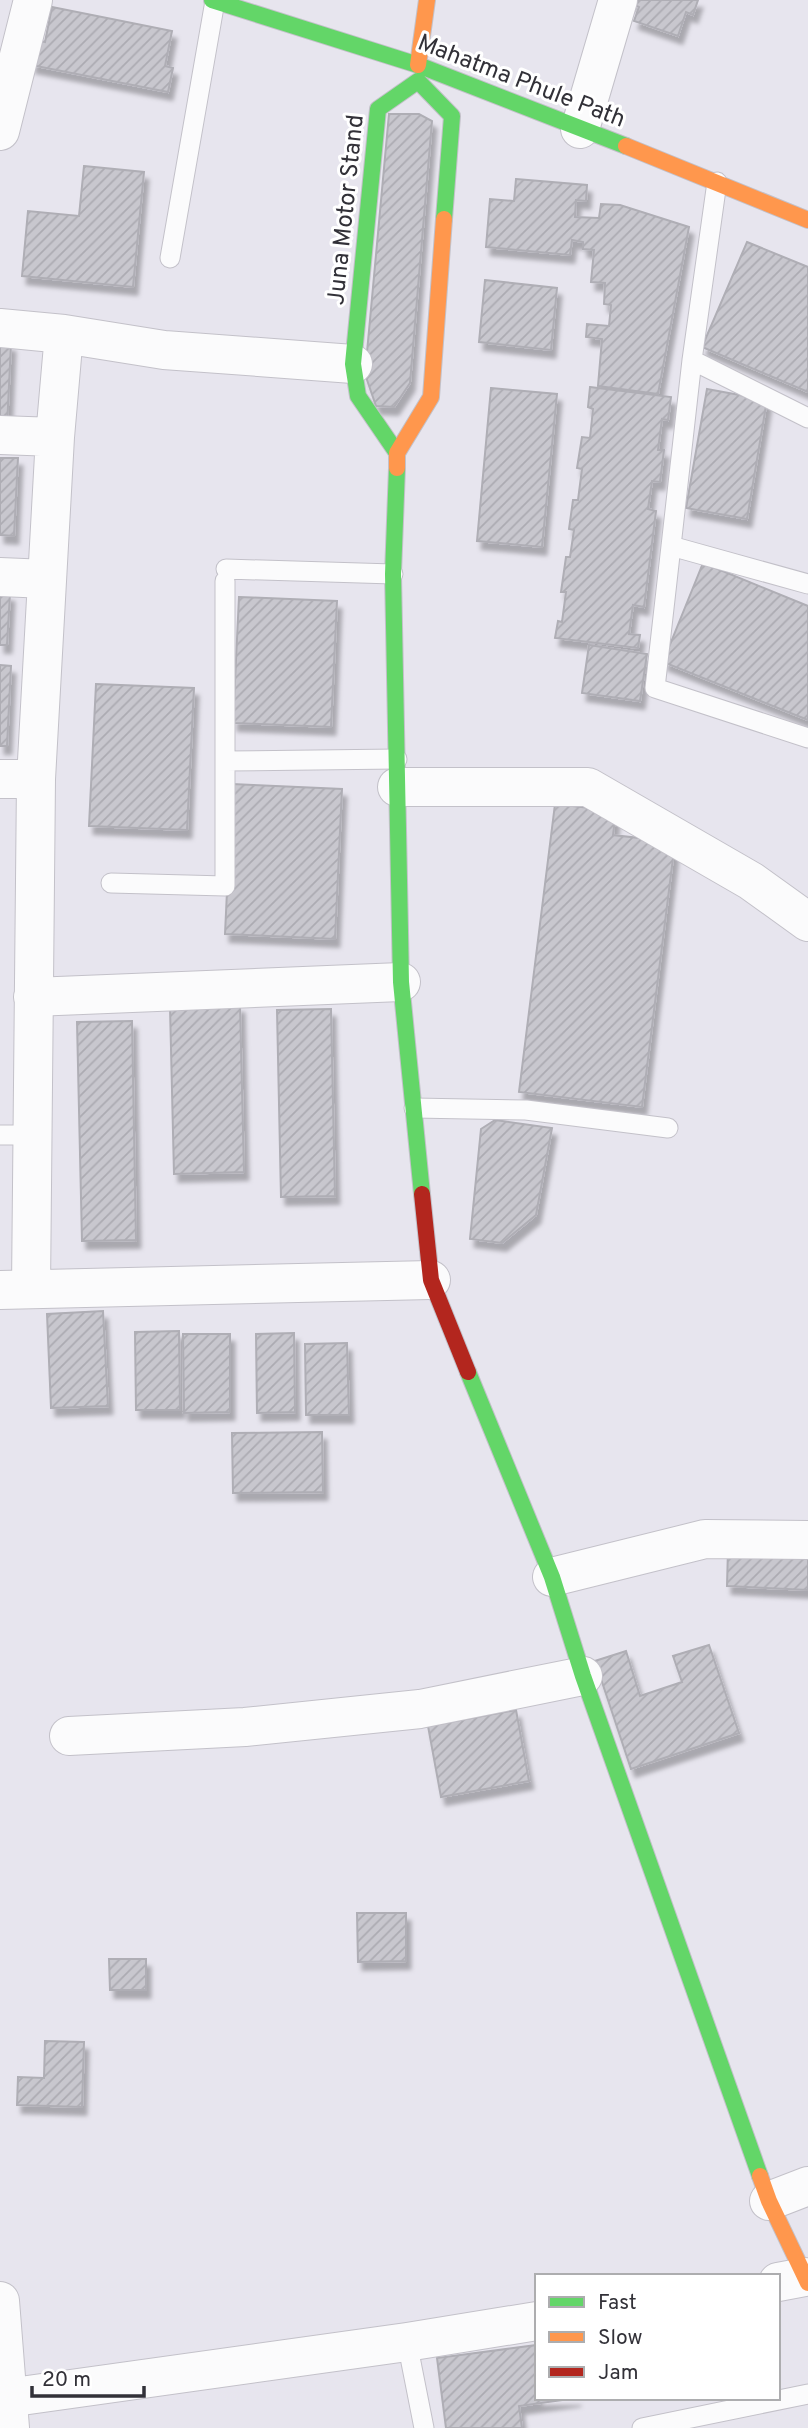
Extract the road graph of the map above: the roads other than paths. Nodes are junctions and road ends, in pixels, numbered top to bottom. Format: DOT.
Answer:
graph roads {
  1 [pos="33,0"];
  2 [pos="427,0"];
  3 [pos="618,0"];
  4 [pos="214,1"];
  5 [pos="418,73"];
  6 [pos="580,129"];
  7 [pos="0,131"];
  8 [pos="717,182"];
  9 [pos="808,220"];
  10 [pos="170,258"];
  11 [pos="0,328"];
  12 [pos="64,334"];
  13 [pos="692,360"];
  14 [pos="353,364"];
  15 [pos="808,418"];
  16 [pos="0,435"];
  17 [pos="55,437"];
  18 [pos="397,453"];
  19 [pos="671,546"];
  20 [pos="393,574"];
  21 [pos="0,577"];
  22 [pos="47,579"];
  23 [pos="808,584"];
  24 [pos="808,738"];
  25 [pos="225,761"];
  26 [pos="397,773"];
  27 [pos="18,779"];
  28 [pos="111,883"];
  29 [pos="808,922"];
  30 [pos="401,982"];
  31 [pos="33,997"];
  32 [pos="414,1108"];
  33 [pos="668,1128"];
  34 [pos="16,1135"];
  35 [pos="431,1280"];
  36 [pos="16,1289"];
  37 [pos="808,1540"];
  38 [pos="552,1577"];
  39 [pos="583,1676"];
  40 [pos="69,1736"];
  41 [pos="808,2186"];
  42 [pos="769,2201"];
  43 [pos="797,2281"];
  44 [pos="0,2301"];
  45 [pos="535,2321"];
  46 [pos="407,2342"];
  47 [pos="808,2393"];
  48 [pos="780,2399"];
  49 [pos="775,2400"];
  50 [pos="6,2409"];
  51 [pos="424,2428"];
  52 [pos="642,2428"];
  1 -- 7 [label="street"];
  2 -- 5 [label="street"];
  3 -- 6 [label="street"];
  4 -- 5 [label="street, Mahatma Phule Path"];
  4 -- 10 [label="lane"];
  5 -- 6 [label="street, Mahatma Phule Path"];
  5 -- 14 [label="street, Juna Motor Stand"];
  5 -- 18 [label="street"];
  6 -- 8 [label="street, Mahatma Phule Path"];
  8 -- 9 [label="street, Mahatma Phule Path"];
  8 -- 13 [label="lane"];
  11 -- 12 [label="street"];
  12 -- 14 [label="street"];
  12 -- 17 [label="street"];
  13 -- 15 [label="lane"];
  13 -- 19 [label="lane"];
  14 -- 18 [label="street, Juna Motor Stand"];
  16 -- 17 [label="street"];
  17 -- 22 [label="street"];
  18 -- 20 [label="street"];
  19 -- 23 [label="lane"];
  19 -- 24 [label="lane"];
  20 -- 25 [label="lane"];
  20 -- 26 [label="street"];
  21 -- 22 [label="street"];
  22 -- 27 [label="street"];
  25 -- 26 [label="lane"];
  25 -- 28 [label="lane"];
  26 -- 29 [label="street"];
  26 -- 30 [label="street"];
  27 -- 31 [label="street"];
  30 -- 31 [label="street"];
  30 -- 32 [label="street"];
  31 -- 34 [label="street"];
  32 -- 33 [label="lane"];
  32 -- 35 [label="street"];
  34 -- 36 [label="street"];
  35 -- 36 [label="street"];
  35 -- 38 [label="street"];
  37 -- 38 [label="street"];
  38 -- 39 [label="street"];
  39 -- 40 [label="street"];
  39 -- 42 [label="street"];
  41 -- 42 [label="street"];
  42 -- 43 [label="street"];
  44 -- 50 [label="street"];
  45 -- 46 [label="street"];
  46 -- 50 [label="street"];
  46 -- 51 [label="lane"];
  47 -- 48 [label="lane"];
  49 -- 52 [label="lane"];
}
